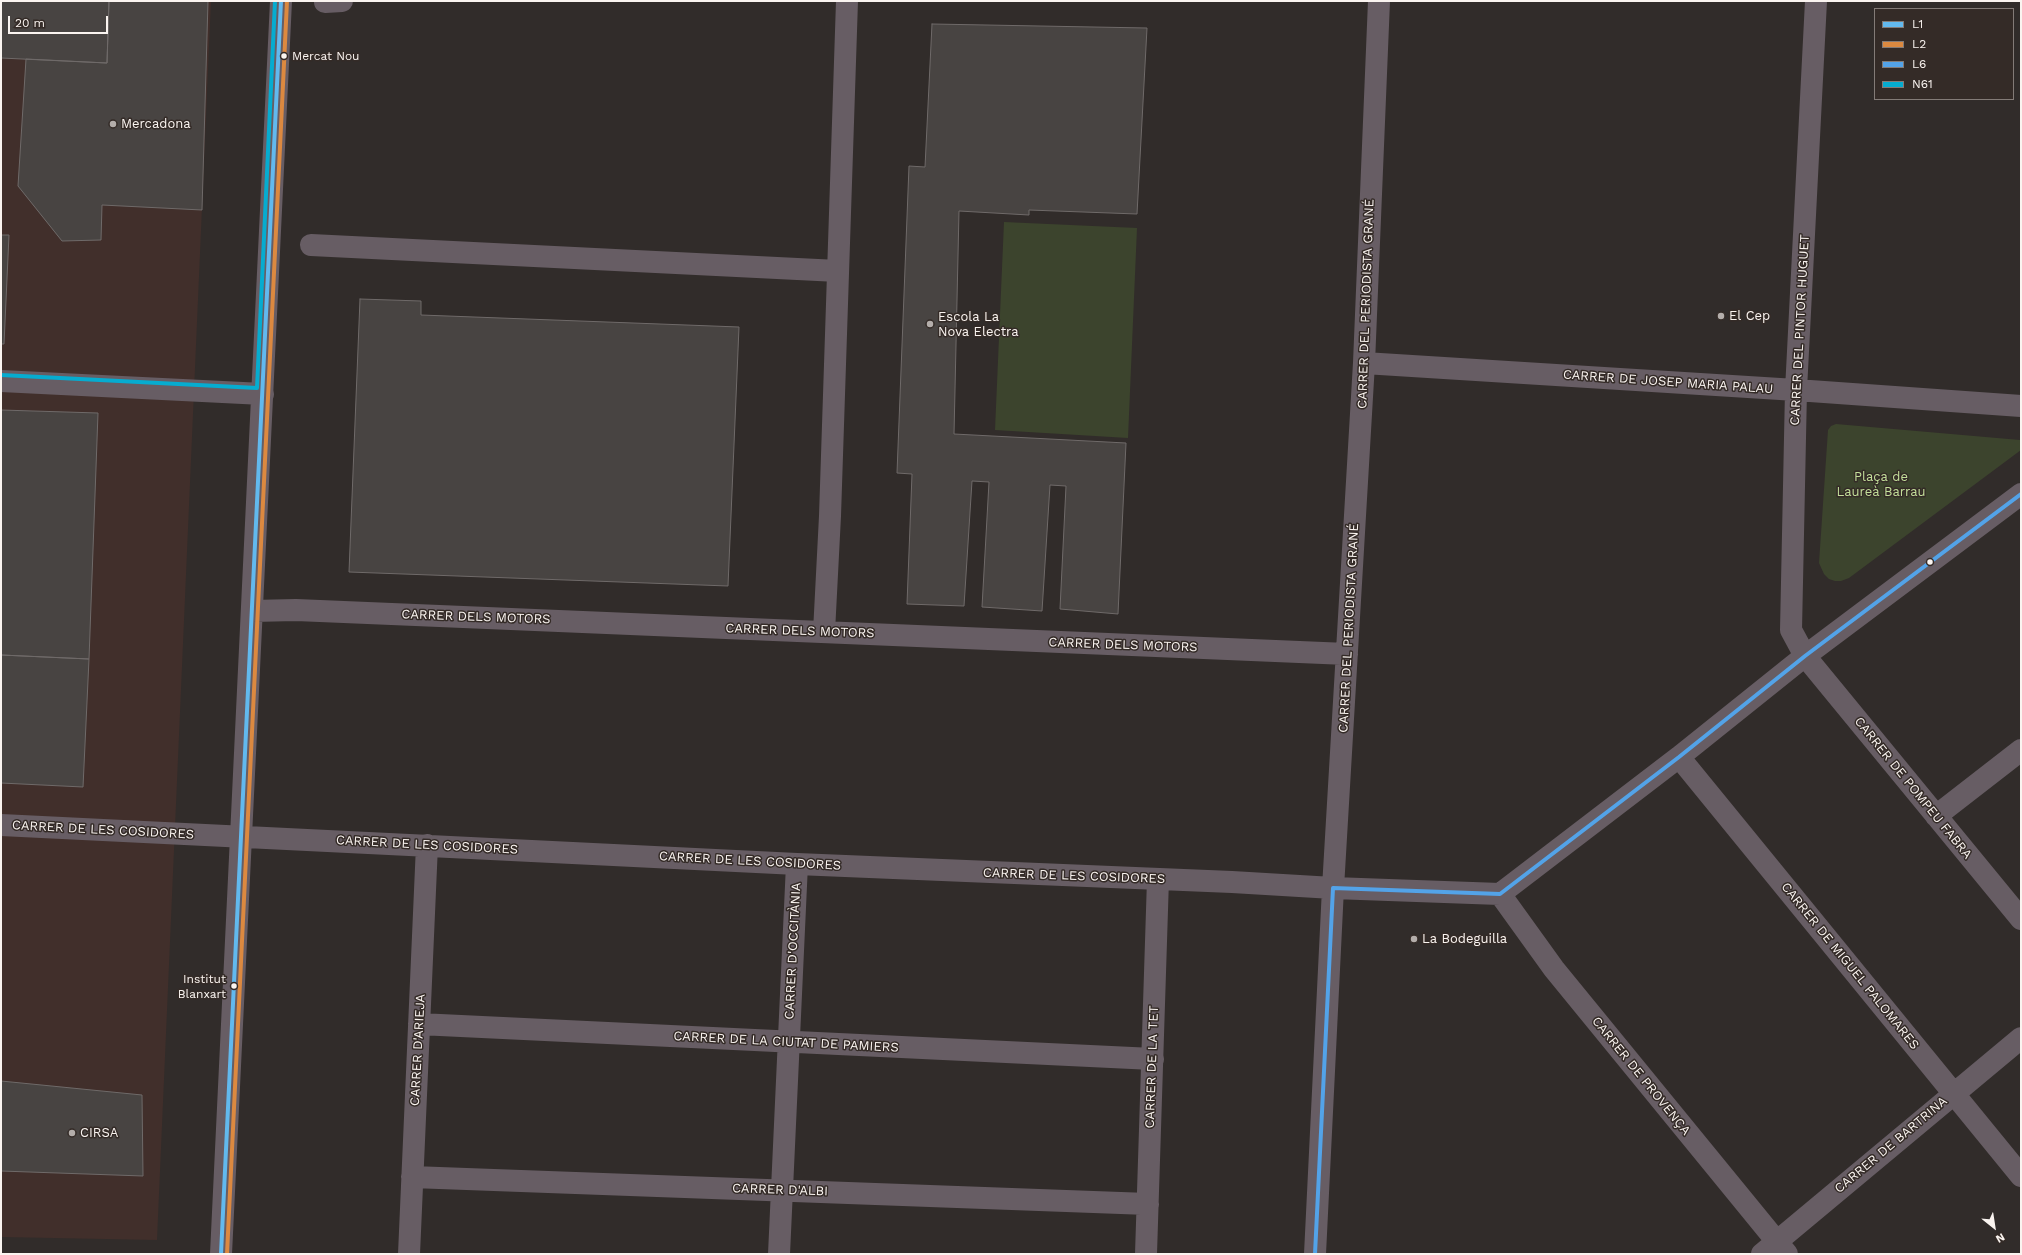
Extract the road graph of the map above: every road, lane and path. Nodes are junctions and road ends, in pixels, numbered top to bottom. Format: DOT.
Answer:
graph roads {
  1 [pos="281,1"];
  2 [pos="847,1"];
  3 [pos="1379,1"];
  4 [pos="1816,1"];
  5 [pos="311,245"];
  6 [pos="838,271"];
  7 [pos="1364,363"];
  8 [pos="1,381"];
  9 [pos="1796,390"];
  10 [pos="263,394"];
  11 [pos="2021,406"];
  12 [pos="2021,494"];
  13 [pos="252,611"];
  14 [pos="824,632"];
  15 [pos="1347,654"];
  16 [pos="1805,656"];
  17 [pos="2021,750"];
  18 [pos="1679,757"];
  19 [pos="1936,816"];
  20 [pos="1,825"];
  21 [pos="241,838"];
  22 [pos="427,845"];
  23 [pos="797,864"];
  24 [pos="1158,879"];
  25 [pos="1333,888"];
  26 [pos="1500,894"];
  27 [pos="2021,920"];
  28 [pos="419,1024"];
  29 [pos="2021,1038"];
  30 [pos="789,1042"];
  31 [pos="1153,1059"];
  32 [pos="1953,1093"];
  33 [pos="2021,1176"];
  34 [pos="412,1177"];
  35 [pos="782,1190"];
  36 [pos="1148,1204"];
  37 [pos="1775,1250"];
  38 [pos="221,1254"];
  39 [pos="409,1254"];
  40 [pos="779,1254"];
  41 [pos="1146,1254"];
  42 [pos="1315,1254"];
  1 -- 10 [label="street"];
  2 -- 6 [label="street"];
  3 -- 7 [label="street, CARRER DEL PERIODISTA GRANÉ"];
  4 -- 9 [label="street, CARRER DEL PINTOR HUGUET"];
  5 -- 6 [label="street"];
  6 -- 14 [label="street"];
  7 -- 9 [label="street, CARRER DE JOSEP MARIA PALAU"];
  7 -- 15 [label="street, CARRER DEL PERIODISTA GRANÉ"];
  8 -- 10 [label="street"];
  9 -- 11 [label="street, CARRER DE JOSEP MARIA PALAU"];
  9 -- 16 [label="street, CARRER DEL PINTOR HUGUET"];
  10 -- 13 [label="street"];
  12 -- 16 [label="street"];
  13 -- 14 [label="street, CARRER DELS MOTORS"];
  13 -- 21 [label="street"];
  14 -- 15 [label="street, CARRER DELS MOTORS"];
  15 -- 25 [label="street, CARRER DEL PERIODISTA GRANÉ"];
  16 -- 18 [label="street"];
  16 -- 19 [label="street, CARRER DE POMPEU FABRA"];
  17 -- 19 [label="street"];
  18 -- 26 [label="street"];
  18 -- 32 [label="street, CARRER DE MIGUEL PALOMARES"];
  19 -- 27 [label="street, CARRER DE POMPEU FABRA"];
  20 -- 21 [label="street, CARRER DE LES COSIDORES"];
  21 -- 22 [label="street, CARRER DE LES COSIDORES"];
  21 -- 38 [label="street"];
  22 -- 23 [label="street, CARRER DE LES COSIDORES"];
  22 -- 28 [label="street, CARRER D'ARIEJA"];
  23 -- 24 [label="street, CARRER DE LES COSIDORES"];
  23 -- 30 [label="street, CARRER D'OCCITÀNIA"];
  24 -- 25 [label="street, CARRER DE LES COSIDORES"];
  24 -- 31 [label="street, CARRER DE LA TET"];
  25 -- 26 [label="street, CARRER DE LES COSIDORES"];
  25 -- 42 [label="street, CARRER DEL PERIODISTA GRANÉ"];
  26 -- 37 [label="street, CARRER DE PROVENÇA"];
  28 -- 30 [label="street, CARRER DE LA CIUTAT DE PAMIERS"];
  28 -- 34 [label="street, CARRER D'ARIEJA"];
  29 -- 32 [label="street, CARRER DE BARTRINA"];
  30 -- 31 [label="street, CARRER DE LA CIUTAT DE PAMIERS"];
  30 -- 35 [label="street, CARRER D'OCCITÀNIA"];
  31 -- 36 [label="street, CARRER DE LA TET"];
  32 -- 33 [label="street, CARRER DE MIGUEL PALOMARES"];
  32 -- 37 [label="street, CARRER DE BARTRINA"];
  34 -- 35 [label="street, CARRER D'ALBI"];
  34 -- 39 [label="street, CARRER D'ARIEJA"];
  35 -- 36 [label="street, CARRER D'ALBI"];
  35 -- 40 [label="street, CARRER D'OCCITÀNIA"];
  36 -- 41 [label="street, CARRER DE LA TET"];
}
